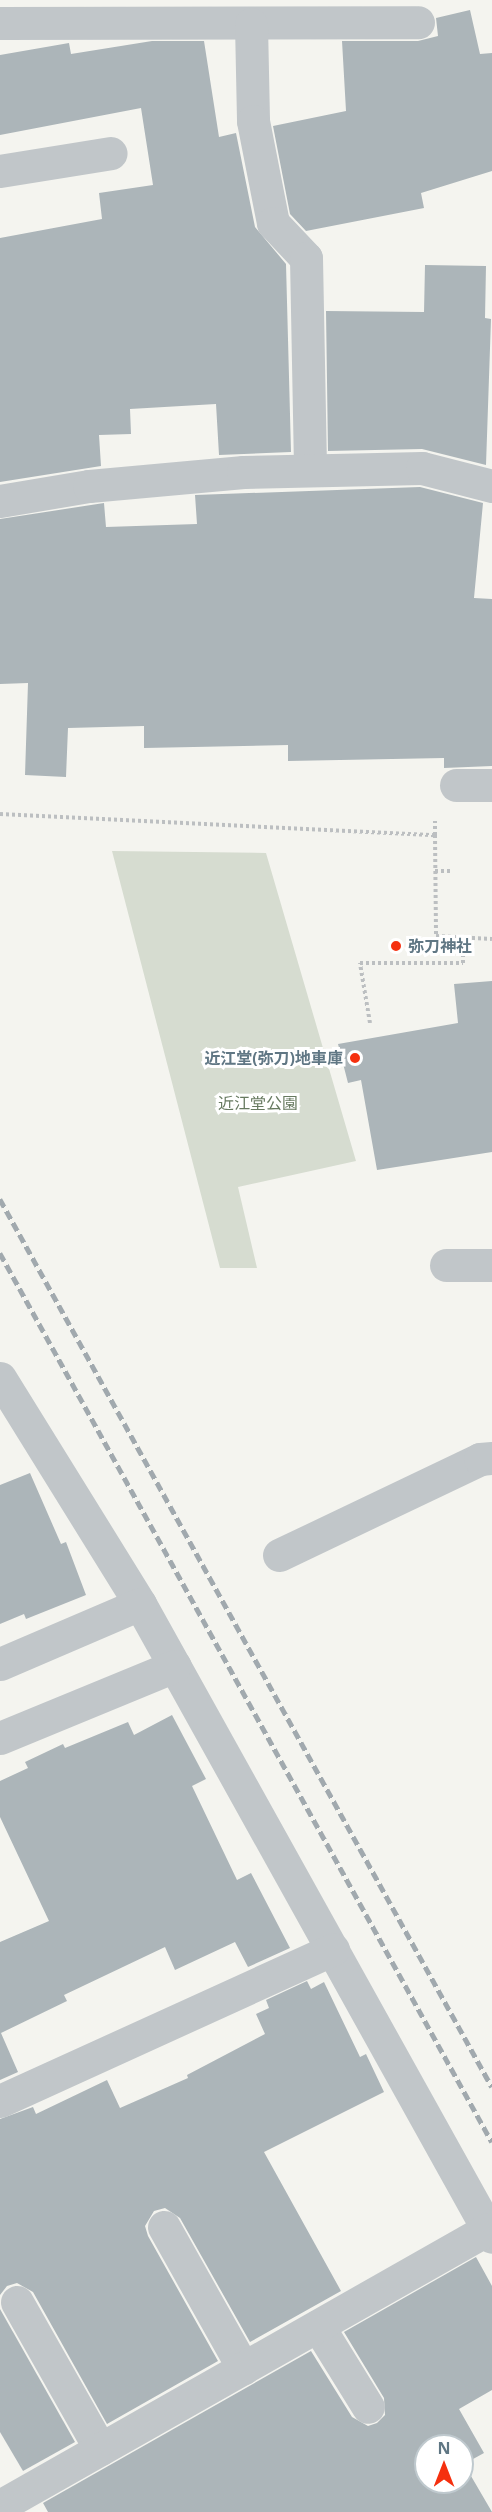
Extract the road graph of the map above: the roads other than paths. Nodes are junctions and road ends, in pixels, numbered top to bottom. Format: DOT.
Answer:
graph roads {
  1 [pos="418,22"];
  2 [pos="0,23"];
  3 [pos="251,24"];
  4 [pos="111,153"];
  5 [pos="0,171"];
  6 [pos="310,470"];
  7 [pos="492,486"];
  8 [pos="0,501"];
  9 [pos="456,785"];
  10 [pos="492,785"];
  11 [pos="446,1265"];
  12 [pos="492,1265"];
  13 [pos="0,1378"];
  14 [pos="492,1458"];
  15 [pos="279,1555"];
  16 [pos="140,1604"];
  17 [pos="0,1664"];
  18 [pos="175,1666"];
  19 [pos="0,1738"];
  20 [pos="333,1950"];
  21 [pos="0,2101"];
  22 [pos="164,2227"];
  23 [pos="490,2233"];
  24 [pos="17,2302"];
  25 [pos="318,2326"];
  26 [pos="243,2368"];
  27 [pos="368,2407"];
  28 [pos="100,2449"];
  29 [pos="0,2506"];
  1 -- 3 [label="street"];
  2 -- 3 [label="street"];
  3 -- 6 [label="street"];
  4 -- 5 [label="street"];
  6 -- 7 [label="street"];
  6 -- 8 [label="street"];
  9 -- 10 [label="street"];
  11 -- 12 [label="street"];
  13 -- 16 [label="street"];
  14 -- 15 [label="street"];
  16 -- 17 [label="street"];
  16 -- 18 [label="street"];
  18 -- 19 [label="street"];
  18 -- 20 [label="street"];
  20 -- 21 [label="street"];
  20 -- 23 [label="street"];
  22 -- 26 [label="street"];
  23 -- 25 [label="street"];
  24 -- 28 [label="street"];
  25 -- 26 [label="street"];
  25 -- 27 [label="street"];
  26 -- 28 [label="street"];
  28 -- 29 [label="street"];
}
